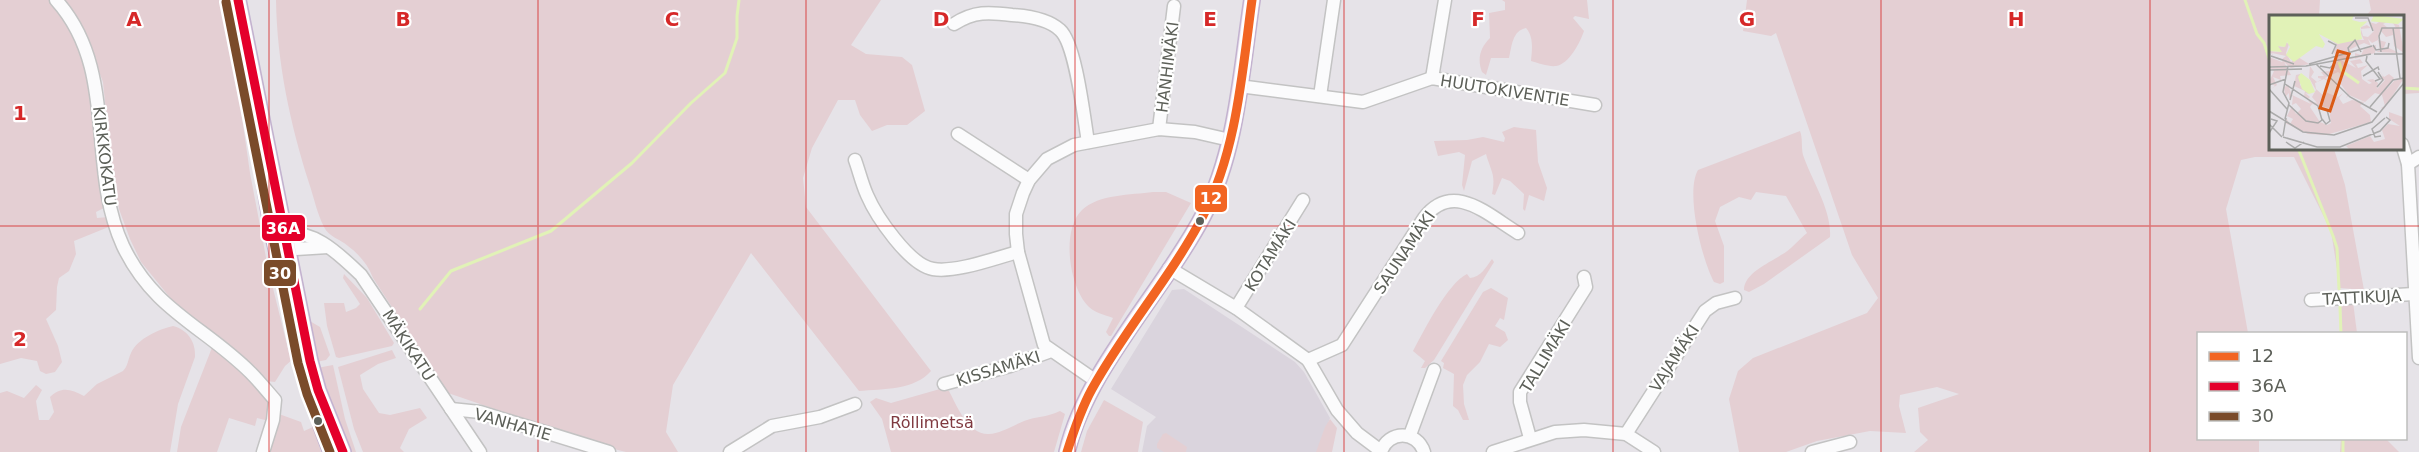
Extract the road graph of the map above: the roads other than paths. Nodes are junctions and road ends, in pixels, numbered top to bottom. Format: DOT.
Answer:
graph roads {
  1 [pos="56,0"];
  2 [pos="238,0"];
  3 [pos="1252,0"];
  4 [pos="1334,0"];
  5 [pos="1445,0"];
  6 [pos="1174,6"];
  7 [pos="954,24"];
  8 [pos="1432,78"];
  9 [pos="1239,86"];
  10 [pos="1320,96"];
  11 [pos="1595,105"];
  12 [pos="1159,129"];
  13 [pos="958,134"];
  14 [pos="1230,140"];
  15 [pos="1088,142"];
  16 [pos="2404,146"];
  17 [pos="855,160"];
  18 [pos="2413,160"];
  19 [pos="1029,180"];
  20 [pos="1303,200"];
  21 [pos="1518,233"];
  22 [pos="279,234"];
  23 [pos="328,247"];
  24 [pos="282,250"];
  25 [pos="1018,252"];
  26 [pos="1169,268"];
  27 [pos="1584,277"];
  28 [pos="2414,294"];
  29 [pos="1735,298"];
  30 [pos="2311,300"];
  31 [pos="1236,308"];
  32 [pos="1051,351"];
  33 [pos="2419,358"];
  34 [pos="1308,360"];
  35 [pos="1434,370"];
  36 [pos="1096,381"];
  37 [pos="944,384"];
  38 [pos="855,404"];
  39 [pos="451,409"];
  40 [pos="1626,434"];
  41 [pos="1410,435"];
  42 [pos="1530,438"];
  43 [pos="1850,442"];
  44 [pos="1511,449"];
  45 [pos="1381,451"];
  46 [pos="1651,451"];
  47 [pos="264,452"];
  48 [pos="331,452"];
  49 [pos="343,452"];
  50 [pos="480,452"];
  51 [pos="609,452"];
  52 [pos="730,452"];
  53 [pos="1067,452"];
  54 [pos="1424,452"];
  55 [pos="1493,452"];
  56 [pos="1812,452"];
  1 -- 47 [label="street, KIRKKOKATU"];
  2 -- 22 [label="main road"];
  3 -- 9 [label="main road"];
  4 -- 10 [label="street"];
  5 -- 8 [label="street"];
  6 -- 12 [label="street, HANHIMÄKI"];
  7 -- 15 [label="street"];
  8 -- 10 [label="street, HUUTOKIVENTIE"];
  8 -- 11 [label="street, HUUTOKIVENTIE"];
  9 -- 10 [label="street, HUUTOKIVENTIE"];
  9 -- 14 [label="main road"];
  12 -- 14 [label="street"];
  12 -- 15 [label="street"];
  13 -- 19 [label="street"];
  14 -- 26 [label="main road"];
  15 -- 19 [label="street"];
  16 -- 18 [label="street"];
  17 -- 25 [label="street"];
  18 -- 28 [label="street"];
  19 -- 25 [label="street"];
  20 -- 31 [label="street, KOTAMÄKI"];
  21 -- 34 [label="street, SAUNAMÄKI"];
  22 -- 23 [label="street, MÄKIKATU"];
  22 -- 24 [label="main road"];
  23 -- 24 [label="street"];
  23 -- 39 [label="street, MÄKIKATU"];
  24 -- 48 [label="main road"];
  24 -- 49 [label="main road"];
  25 -- 32 [label="street"];
  26 -- 31 [label="street"];
  26 -- 36 [label="main road"];
  27 -- 42 [label="street, TALLIMÄKI"];
  28 -- 30 [label="street, TATTIKUJA"];
  28 -- 33 [label="street"];
  29 -- 40 [label="street, VAJAMÄKI"];
  31 -- 34 [label="street"];
  32 -- 36 [label="street"];
  32 -- 37 [label="street, KISSAMÄKI"];
  34 -- 45 [label="street"];
  35 -- 41 [label="street"];
  36 -- 53 [label="main road"];
  38 -- 52 [label="street"];
  39 -- 50 [label="street, MÄKIKATU"];
  39 -- 51 [label="street, VANHATIE"];
  40 -- 42 [label="street"];
  40 -- 46 [label="street"];
  41 -- 45 [label="street"];
  41 -- 54 [label="street"];
  42 -- 44 [label="street"];
  43 -- 56 [label="street"];
  44 -- 55 [label="street"];
}
